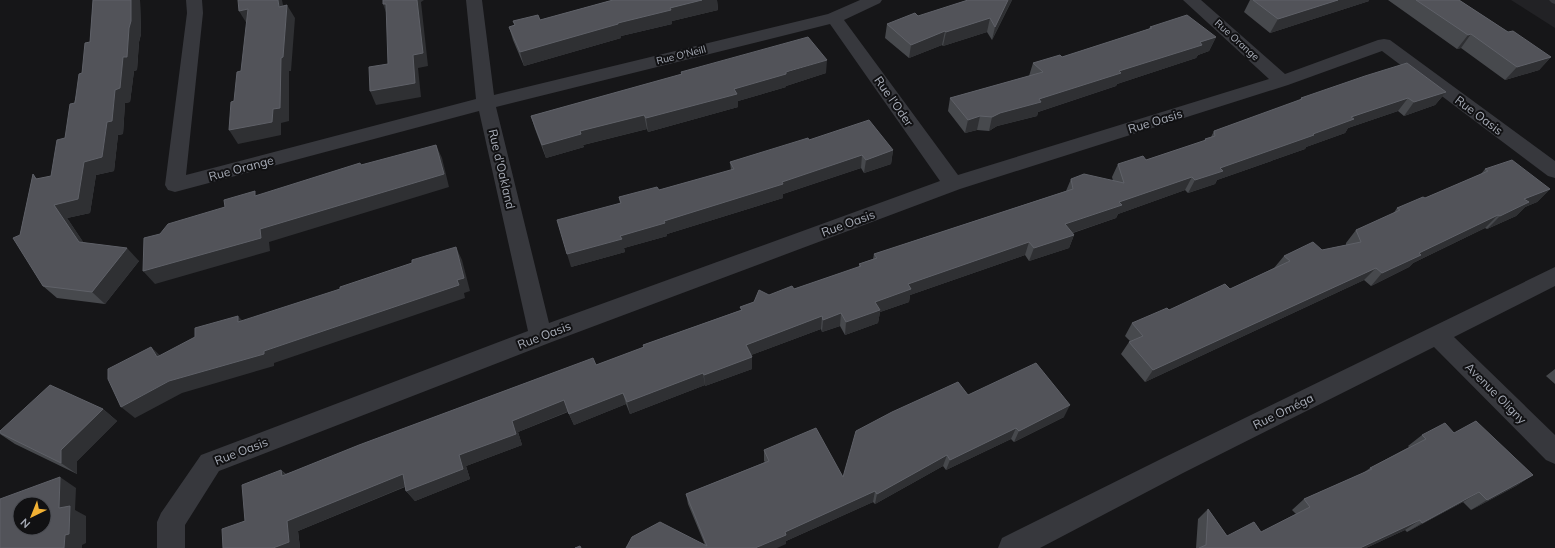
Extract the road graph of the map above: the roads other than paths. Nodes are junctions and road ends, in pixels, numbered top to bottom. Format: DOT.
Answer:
graph roads {
  1 [pos="194,0"];
  2 [pos="474,0"];
  3 [pos="874,0"];
  4 [pos="1191,0"];
  5 [pos="834,18"];
  6 [pos="1282,81"];
  7 [pos="486,104"];
  8 [pos="1555,171"];
  9 [pos="953,184"];
  10 [pos="1555,276"];
  11 [pos="1437,335"];
  12 [pos="541,336"];
  13 [pos="1555,452"];
  14 [pos="171,548"];
  15 [pos="1012,548"];
  1 -- 7 [label="street, Rue Orange"];
  2 -- 7 [label="street, Rue d'Oakland"];
  3 -- 5 [label="street, Rue O'Neill"];
  4 -- 6 [label="street, Rue Orange"];
  5 -- 7 [label="street, Rue O'Neill"];
  5 -- 9 [label="street, Rue l'Oder"];
  6 -- 8 [label="street, Rue Oasis"];
  6 -- 9 [label="street, Rue Oasis"];
  7 -- 12 [label="street, Rue d'Oakland"];
  9 -- 12 [label="street, Rue Oasis"];
  10 -- 11 [label="street, Rue Oméga"];
  11 -- 13 [label="street, Avenue Oligny"];
  11 -- 15 [label="street, Rue Oméga"];
  12 -- 14 [label="street, Rue Oasis"];
}
